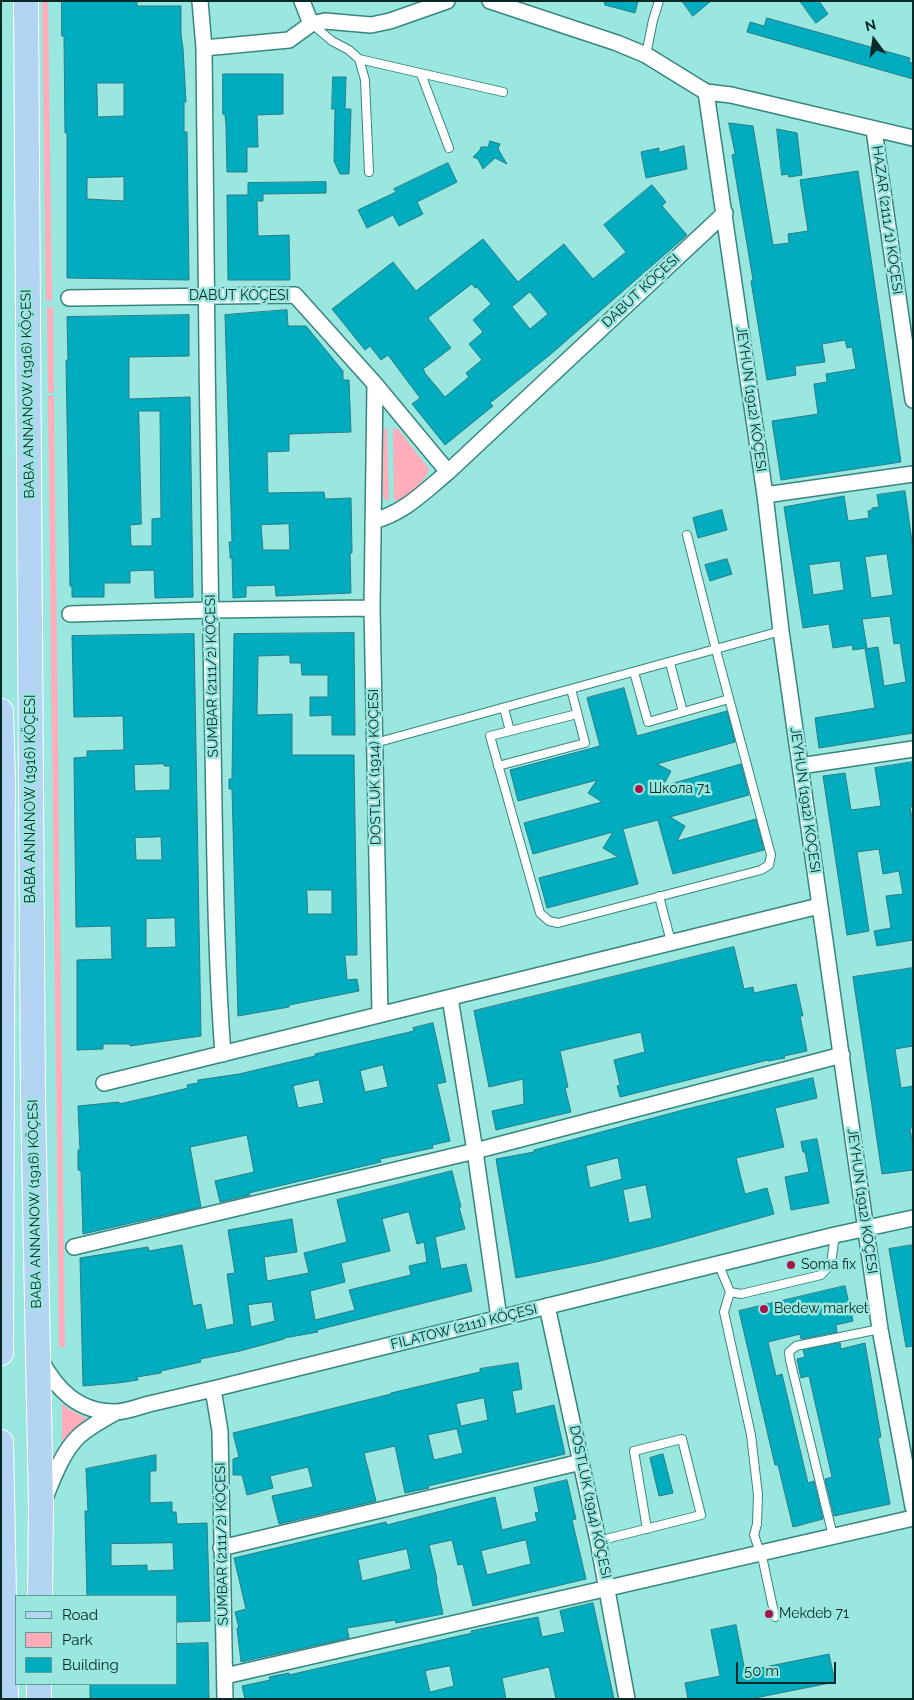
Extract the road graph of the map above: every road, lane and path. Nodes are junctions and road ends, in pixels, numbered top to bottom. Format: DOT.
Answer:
graph roads {
  1 [pos="26,1"];
  2 [pos="200,1"];
  3 [pos="302,1"];
  4 [pos="447,1"];
  5 [pos="490,1"];
  6 [pos="659,1"];
  7 [pos="311,24"];
  8 [pos="204,48"];
  9 [pos="646,55"];
  10 [pos="359,59"];
  11 [pos="421,74"];
  12 [pos="503,92"];
  13 [pos="706,92"];
  14 [pos="874,130"];
  15 [pos="913,138"];
  16 [pos="449,148"];
  17 [pos="369,172"];
  18 [pos="724,213"];
  19 [pos="206,297"];
  20 [pos="69,298"];
  21 [pos="375,384"];
  22 [pos="913,400"];
  23 [pos="448,472"];
  24 [pos="913,474"];
  25 [pos="765,495"];
  26 [pos="373,521"];
  27 [pos="687,535"];
  28 [pos="372,608"];
  29 [pos="210,610"];
  30 [pos="70,614"];
  31 [pos="781,631"];
  32 [pos="716,650"];
  33 [pos="670,663"];
  34 [pos="634,672"];
  35 [pos="571,690"];
  36 [pos="729,699"];
  37 [pos="504,708"];
  38 [pos="1,711"];
  39 [pos="683,712"];
  40 [pos="577,714"];
  41 [pos="510,731"];
  42 [pos="375,742"];
  43 [pos="913,749"];
  44 [pos="498,766"];
  45 [pos="800,766"];
  46 [pos="659,896"];
  47 [pos="819,906"];
  48 [pos="671,942"];
  49 [pos="450,998"];
  50 [pos="380,1014"];
  51 [pos="223,1054"];
  52 [pos="842,1055"];
  53 [pos="104,1083"];
  54 [pos="475,1151"];
  55 [pos="913,1218"];
  56 [pos="865,1229"];
  57 [pos="835,1235"];
  58 [pos="74,1247"];
  59 [pos="718,1264"];
  60 [pos="730,1292"];
  61 [pos="547,1306"];
  62 [pos="499,1318"];
  63 [pos="880,1329"];
  64 [pos="1,1353"];
  65 [pos="38,1354"];
  66 [pos="213,1389"];
  67 [pos="116,1412"];
  68 [pos="1,1442"];
  69 [pos="581,1462"];
  70 [pos="913,1507"];
  71 [pos="41,1508"];
  72 [pos="913,1518"];
  73 [pos="647,1529"];
  74 [pos="833,1536"];
  75 [pos="598,1541"];
  76 [pos="221,1548"];
  77 [pos="759,1553"];
  78 [pos="608,1588"];
  79 [pos="40,1595"];
  80 [pos="775,1617"];
  81 [pos="225,1676"];
  82 [pos="40,1685"];
  83 [pos="6,1699"];
  84 [pos="39,1699"];
  85 [pos="225,1699"];
  86 [pos="627,1699"];
  1 -- 65 [label="main road, BABA ANNANOW (1916) KÖÇESI"];
  2 -- 8 [label="street, SUMBAR (2111/2) KÖÇESI"];
  3 -- 7 [label="street"];
  4 -- 7 [label="street"];
  5 -- 9 [label="street"];
  6 -- 9 [label="lane"];
  7 -- 8 [label="street"];
  7 -- 10 [label="lane"];
  8 -- 19 [label="street, SUMBAR (2111/2) KÖÇESI"];
  9 -- 13 [label="street"];
  10 -- 11 [label="lane"];
  10 -- 17 [label="lane"];
  11 -- 12 [label="lane"];
  11 -- 16 [label="lane"];
  13 -- 14 [label="street"];
  13 -- 18 [label="street, JEÝHUN (1912) KÖÇESI"];
  14 -- 15 [label="street"];
  14 -- 22 [label="street, HAZAR (2111/1) KÖÇESI"];
  18 -- 23 [label="street, DABUT KÖÇESI"];
  18 -- 25 [label="street, JEÝHUN (1912) KÖÇESI"];
  19 -- 20 [label="street, DABUT KÖÇESI"];
  19 -- 21 [label="street, DABUT KÖÇESI"];
  19 -- 29 [label="street, SUMBAR (2111/2) KÖÇESI"];
  21 -- 23 [label="street, DABUT KÖÇESI"];
  21 -- 26 [label="street, DOSTLUK (1914) KÖÇESI"];
  23 -- 26 [label="street, DABUT KÖÇESI"];
  24 -- 25 [label="street"];
  25 -- 31 [label="street, JEÝHUN (1912) KÖÇESI"];
  26 -- 28 [label="street, DOSTLUK (1914) KÖÇESI"];
  27 -- 32 [label="lane"];
  28 -- 29 [label="street"];
  28 -- 42 [label="street, DOSTLUK (1914) KÖÇESI"];
  29 -- 30 [label="street"];
  29 -- 51 [label="street, SUMBAR (2111/2) KÖÇESI"];
  31 -- 32 [label="lane"];
  31 -- 45 [label="street, JEÝHUN (1912) KÖÇESI"];
  32 -- 33 [label="lane"];
  32 -- 36 [label="lane"];
  33 -- 34 [label="lane"];
  33 -- 39 [label="lane"];
  34 -- 35 [label="lane"];
  34 -- 39 [label="lane"];
  35 -- 37 [label="lane"];
  35 -- 40 [label="lane"];
  36 -- 39 [label="lane"];
  36 -- 46 [label="lane"];
  37 -- 41 [label="lane"];
  37 -- 42 [label="lane"];
  38 -- 64 [label="main road, BABA ANNANOW (1916) KÖÇESI"];
  40 -- 41 [label="lane"];
  40 -- 44 [label="lane"];
  41 -- 44 [label="lane"];
  42 -- 50 [label="street, DOSTLUK (1914) KÖÇESI"];
  43 -- 45 [label="street"];
  44 -- 46 [label="lane"];
  45 -- 47 [label="street, JEÝHUN (1912) KÖÇESI"];
  46 -- 48 [label="lane"];
  47 -- 48 [label="street"];
  47 -- 52 [label="street, JEÝHUN (1912) KÖÇESI"];
  48 -- 49 [label="street"];
  49 -- 50 [label="street"];
  49 -- 54 [label="street"];
  50 -- 51 [label="street"];
  51 -- 53 [label="street"];
  52 -- 54 [label="street"];
  52 -- 56 [label="street, JEÝHUN (1912) KÖÇESI"];
  54 -- 58 [label="street"];
  54 -- 62 [label="street"];
  55 -- 56 [label="street, FILATOW (2111) KÖÇESI"];
  56 -- 57 [label="street, FILATOW (2111) KÖÇESI"];
  56 -- 63 [label="street, JEÝHUN (1912) KÖÇESI"];
  57 -- 59 [label="street, FILATOW (2111) KÖÇESI"];
  57 -- 60 [label="lane"];
  59 -- 60 [label="lane"];
  59 -- 61 [label="street, FILATOW (2111) KÖÇESI"];
  60 -- 77 [label="lane"];
  61 -- 62 [label="street, FILATOW (2111) KÖÇESI"];
  61 -- 69 [label="street, DOSTLUK (1914) KÖÇESI"];
  62 -- 66 [label="street, FILATOW (2111) KÖÇESI"];
  63 -- 70 [label="street, JEÝHUN (1912) KÖÇESI"];
  63 -- 74 [label="lane"];
  65 -- 67 [label="street, FILATOW (2111) KÖÇESI"];
  65 -- 71 [label="main road, BABA ANNANOW (1916) KÖÇESI"];
  66 -- 67 [label="street, FILATOW (2111) KÖÇESI"];
  66 -- 76 [label="street, SUMBAR (2111/2) KÖÇESI"];
  67 -- 71 [label="street"];
  68 -- 83 [label="main road"];
  69 -- 75 [label="street, DOSTLUK (1914) KÖÇESI"];
  69 -- 76 [label="street"];
  71 -- 79 [label="main road, BABA ANNANOW (1916) KÖÇESI"];
  72 -- 74 [label="street"];
  73 -- 73 [label="lane"];
  73 -- 75 [label="lane"];
  74 -- 77 [label="street"];
  75 -- 78 [label="street, DOSTLUK (1914) KÖÇESI"];
  76 -- 81 [label="street, SUMBAR (2111/2) KÖÇESI"];
  77 -- 78 [label="street"];
  77 -- 80 [label="lane"];
  78 -- 81 [label="street"];
  78 -- 86 [label="street, DOSTLUK (1914) KÖÇESI"];
  81 -- 85 [label="street, SUMBAR (2111/2) KÖÇESI"];
  82 -- 84 [label="main road"];
}
